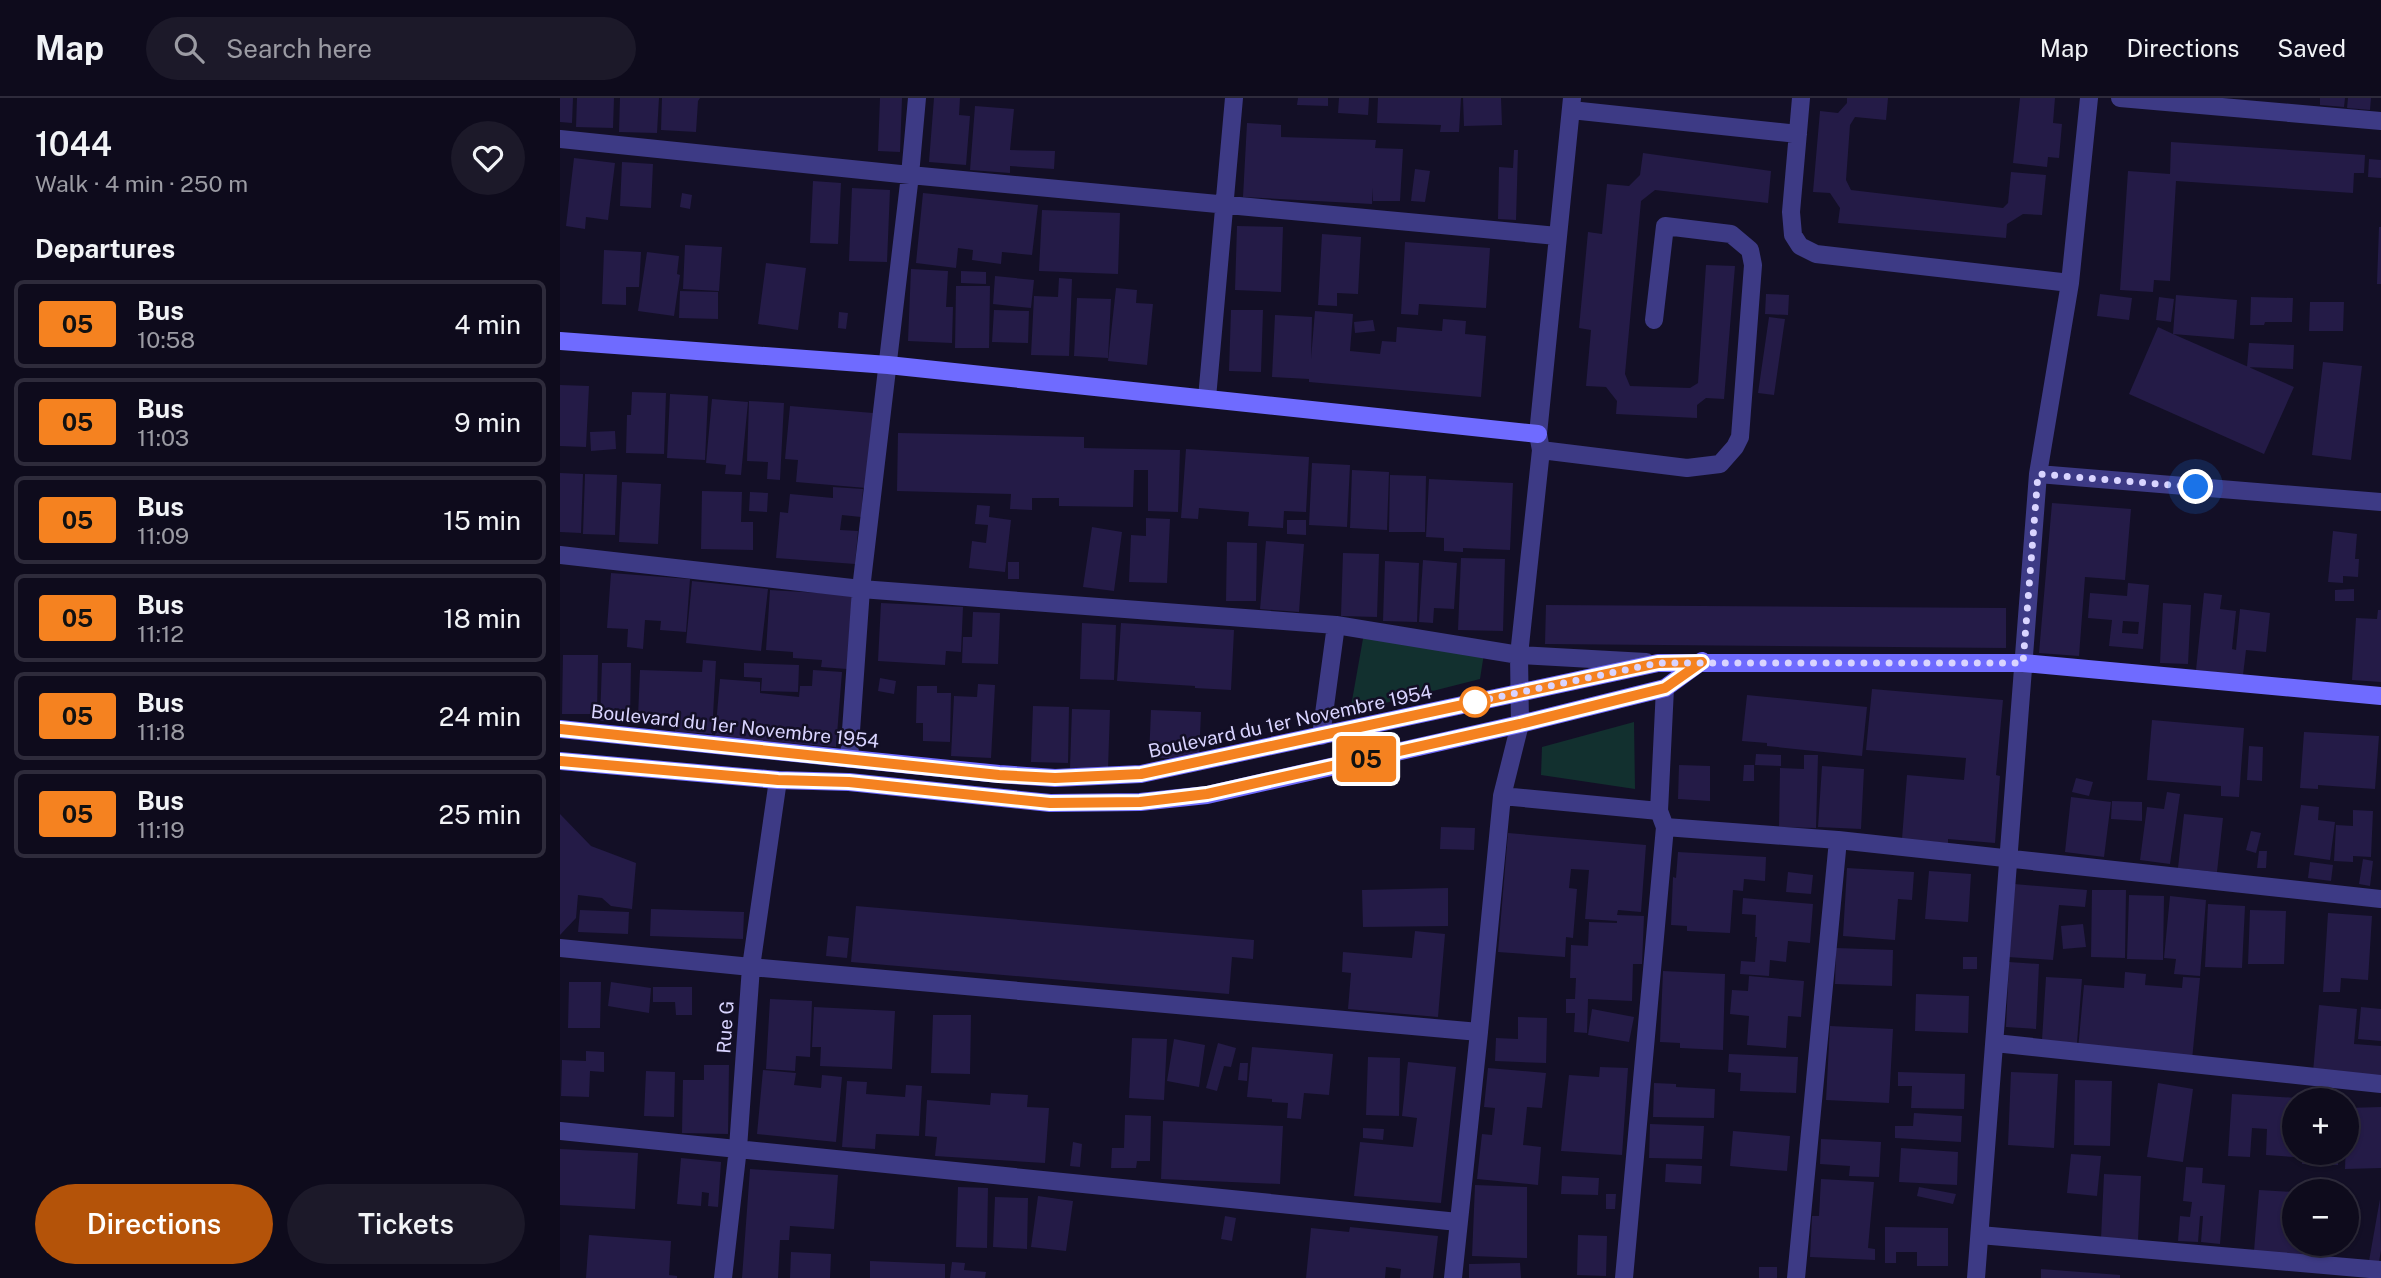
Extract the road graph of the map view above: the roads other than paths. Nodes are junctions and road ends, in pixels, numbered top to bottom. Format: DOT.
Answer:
graph roads {
  1 [pos="917,98"];
  2 [pos="1234,98"];
  3 [pos="1801,98"];
  4 [pos="2089,98"];
  5 [pos="2120,98"];
  6 [pos="1571,104"];
  7 [pos="2381,121"];
  8 [pos="1798,134"];
  9 [pos="560,139"];
  10 [pos="910,175"];
  11 [pos="1226,204"];
  12 [pos="1557,236"];
  13 [pos="2070,283"];
  14 [pos="1654,320"];
  15 [pos="560,341"];
  16 [pos="888,365"];
  17 [pos="1207,398"];
  18 [pos="1539,442"];
  19 [pos="2038,474"];
  20 [pos="2381,502"];
  21 [pos="560,555"];
  22 [pos="861,589"];
  23 [pos="1336,625"];
  24 [pos="1519,655"];
  25 [pos="1702,662"];
  26 [pos="1658,663"];
  27 [pos="2023,663"];
  28 [pos="1665,688"];
  29 [pos="1519,692"];
  30 [pos="2381,696"];
  31 [pos="1520,724"];
  32 [pos="560,729"];
  33 [pos="1321,736"];
  34 [pos="776,752"];
  35 [pos="849,759"];
  36 [pos="560,761"];
  37 [pos="778,780"];
  38 [pos="849,782"];
  39 [pos="1502,796"];
  40 [pos="1662,819"];
  41 [pos="1838,840"];
  42 [pos="2008,860"];
  43 [pos="2381,899"];
  44 [pos="560,948"];
  45 [pos="751,967"];
  46 [pos="1479,1032"];
  47 [pos="1995,1043"];
  48 [pos="2381,1084"];
  49 [pos="560,1131"];
  50 [pos="738,1148"];
  51 [pos="1458,1222"];
  52 [pos="1980,1235"];
  53 [pos="2381,1270"];
  54 [pos="723,1278"];
  55 [pos="1452,1278"];
  56 [pos="1624,1278"];
  57 [pos="1796,1278"];
  58 [pos="1976,1278"];
  1 -- 10 [label="street"];
  2 -- 11 [label="street"];
  3 -- 8 [label="street"];
  4 -- 13 [label="street"];
  5 -- 7 [label="street"];
  6 -- 8 [label="street"];
  6 -- 12 [label="street"];
  8 -- 13 [label="street"];
  9 -- 10 [label="street"];
  10 -- 11 [label="street"];
  10 -- 16 [label="street"];
  11 -- 12 [label="street"];
  11 -- 17 [label="street"];
  12 -- 18 [label="street"];
  13 -- 19 [label="street"];
  14 -- 18 [label="street"];
  15 -- 16 [label="main road"];
  16 -- 17 [label="main road"];
  16 -- 22 [label="street"];
  17 -- 18 [label="main road"];
  18 -- 24 [label="street"];
  19 -- 20 [label="street"];
  19 -- 27 [label="street"];
  21 -- 22 [label="street"];
  22 -- 23 [label="street"];
  22 -- 35 [label="street"];
  23 -- 24 [label="street"];
  23 -- 33 [label="street"];
  24 -- 26 [label="street"];
  24 -- 29 [label="street"];
  25 -- 26 [label="main road, Boulevard du 1er Novembre 1954"];
  25 -- 27 [label="main road, Boulevard du 1er Novembre 1954"];
  25 -- 28 [label="main road"];
  26 -- 29 [label="main road, Boulevard du 1er Novembre 1954"];
  27 -- 30 [label="main road, Boulevard du 1er Novembre 1954"];
  27 -- 42 [label="street"];
  28 -- 31 [label="main road"];
  28 -- 40 [label="street"];
  29 -- 31 [label="street"];
  29 -- 33 [label="main road, Boulevard du 1er Novembre 1954"];
  31 -- 38 [label="main road"];
  31 -- 39 [label="street"];
  32 -- 34 [label="main road, Boulevard du 1er Novembre 1954"];
  33 -- 35 [label="main road, Boulevard du 1er Novembre 1954"];
  34 -- 35 [label="main road, Boulevard du 1er Novembre 1954"];
  34 -- 37 [label="main road"];
  35 -- 38 [label="main road"];
  36 -- 37 [label="main road"];
  37 -- 38 [label="main road"];
  37 -- 45 [label="street, Rue G"];
  39 -- 40 [label="street"];
  39 -- 46 [label="street"];
  40 -- 41 [label="street"];
  40 -- 56 [label="street"];
  41 -- 42 [label="street"];
  41 -- 57 [label="street"];
  42 -- 43 [label="street"];
  42 -- 47 [label="street"];
  44 -- 45 [label="street"];
  45 -- 46 [label="street"];
  45 -- 50 [label="street, Rue G"];
  46 -- 51 [label="street"];
  47 -- 48 [label="street"];
  47 -- 52 [label="street"];
  49 -- 50 [label="street"];
  50 -- 51 [label="street"];
  50 -- 54 [label="street, Rue G"];
  51 -- 55 [label="street"];
  52 -- 53 [label="street"];
  52 -- 58 [label="street"];
}
